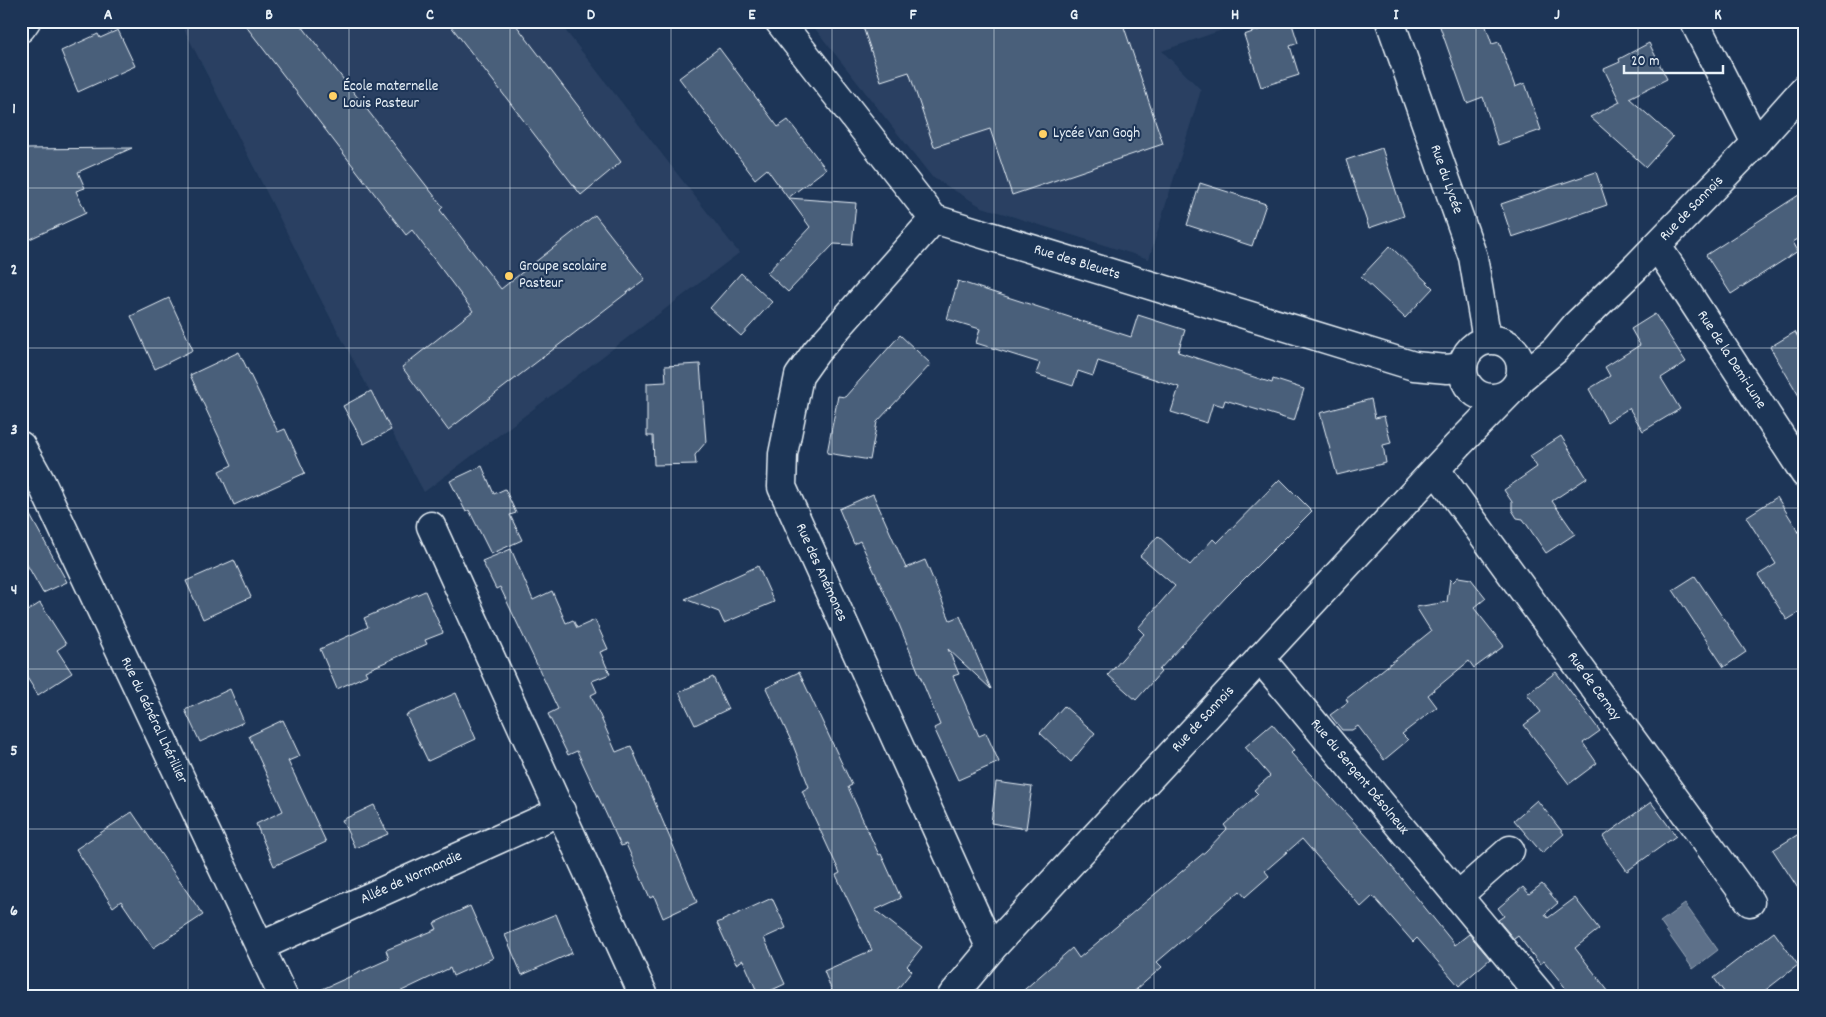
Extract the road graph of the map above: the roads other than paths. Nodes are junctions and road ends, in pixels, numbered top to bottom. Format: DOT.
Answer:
graph roads {
  1 [pos="26,21"];
  2 [pos="779,21"];
  3 [pos="1390,21"];
  4 [pos="1694,21"];
  5 [pos="21,28"];
  6 [pos="1805,88"];
  7 [pos="1756,143"];
  8 [pos="934,219"];
  9 [pos="1657,246"];
  10 [pos="1576,325"];
  11 [pos="1493,340"];
  12 [pos="1463,367"];
  13 [pos="1515,386"];
  14 [pos="1474,392"];
  15 [pos="1458,445"];
  16 [pos="21,446"];
  17 [pos="1436,470"];
  18 [pos="1805,474"];
  19 [pos="431,526"];
  20 [pos="1260,658"];
  21 [pos="561,811"];
  22 [pos="1510,850"];
  23 [pos="1458,896"];
  24 [pos="1750,902"];
  25 [pos="261,946"];
  26 [pos="991,949"];
  27 [pos="283,996"];
  28 [pos="644,996"];
  29 [pos="952,996"];
  30 [pos="1541,996"];
  1 -- 5 [label="street"];
  2 -- 8 [label="street"];
  3 -- 11 [label="street, Rue du Lycée"];
  4 -- 7 [label="street"];
  6 -- 7 [label="street, Rue de Sannois"];
  7 -- 9 [label="street, Rue de Sannois"];
  8 -- 12 [label="street, Rue des Bleuets"];
  8 -- 26 [label="street, Rue des Anémones"];
  9 -- 10 [label="street, Rue de Sannois"];
  9 -- 18 [label="street, Rue de la Demi-Lune"];
  10 -- 11 [label="street, Rue de Sannois"];
  10 -- 13 [label="street, Rue de Sannois"];
  11 -- 12 [label="street"];
  11 -- 13 [label="street"];
  12 -- 14 [label="street"];
  13 -- 14 [label="street"];
  13 -- 15 [label="street, Rue de Sannois"];
  14 -- 15 [label="street, Rue de Sannois"];
  15 -- 17 [label="street, Rue de Sannois"];
  16 -- 25 [label="street, Rue du Général Lhérillier"];
  17 -- 20 [label="street, Rue de Sannois"];
  17 -- 24 [label="street, Rue de Cernay"];
  19 -- 21 [label="street"];
  20 -- 23 [label="street, Rue du Sergent Désolneux"];
  20 -- 26 [label="street, Rue de Sannois"];
  21 -- 25 [label="street, Allée de Normandie"];
  21 -- 28 [label="street"];
  22 -- 23 [label="street"];
  23 -- 30 [label="street, Rue du Sergent Désolneux"];
  25 -- 27 [label="street, Rue du Général Lhérillier"];
  26 -- 29 [label="street, Rue de Sannois"];
}
